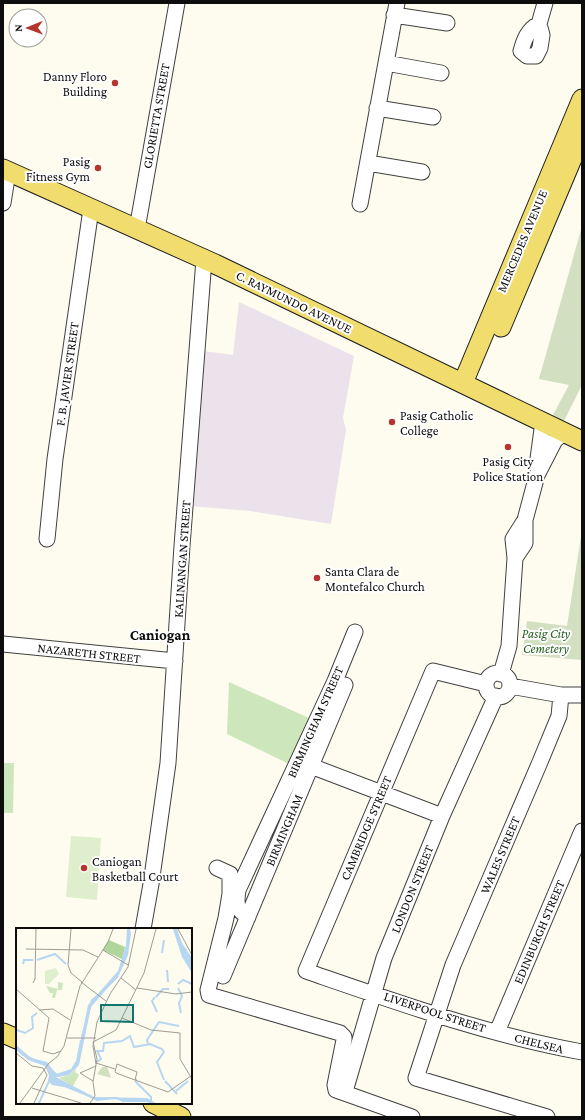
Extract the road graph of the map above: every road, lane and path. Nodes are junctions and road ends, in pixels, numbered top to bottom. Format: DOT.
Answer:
graph roads {
  1 [pos="177,3"];
  2 [pos="546,3"];
  3 [pos="395,9"];
  4 [pos="447,23"];
  5 [pos="539,24"];
  6 [pos="386,63"];
  7 [pos="441,73"];
  8 [pos="582,99"];
  9 [pos="377,108"];
  10 [pos="433,117"];
  11 [pos="582,135"];
  12 [pos="368,163"];
  13 [pos="6,171"];
  14 [pos="422,172"];
  15 [pos="3,203"];
  16 [pos="360,204"];
  17 [pos="91,209"];
  18 [pos="137,229"];
  19 [pos="204,259"];
  20 [pos="469,386"];
  21 [pos="543,422"];
  22 [pos="564,433"];
  23 [pos="582,441"];
  24 [pos="537,475"];
  25 [pos="525,520"];
  26 [pos="47,539"];
  27 [pos="514,558"];
  28 [pos="355,632"];
  29 [pos="3,644"];
  30 [pos="175,662"];
  31 [pos="505,680"];
  32 [pos="340,683"];
  33 [pos="486,684"];
  34 [pos="561,695"];
  35 [pos="582,695"];
  36 [pos="496,696"];
  37 [pos="304,763"];
  38 [pos="381,794"];
  39 [pos="442,816"];
  40 [pos="582,831"];
  41 [pos="217,868"];
  42 [pos="143,928"];
  43 [pos="223,976"];
  44 [pos="373,992"];
  45 [pos="436,1014"];
  46 [pos="3,1032"];
  47 [pos="497,1032"];
  48 [pos="16,1038"];
  49 [pos="582,1052"];
  50 [pos="346,1088"];
  51 [pos="155,1104"];
  52 [pos="181,1117"];
  53 [pos="412,1117"];
  54 [pos="547,1117"];
  1 -- 18 [label="street, GLORIETTA STREET"];
  2 -- 5 [label="street"];
  3 -- 4 [label="street"];
  3 -- 6 [label="street"];
  6 -- 7 [label="street"];
  6 -- 9 [label="street"];
  8 -- 20 [label="main road, MERCEDES AVENUE"];
  9 -- 10 [label="street"];
  9 -- 12 [label="street"];
  11 -- 20 [label="main road, MERCEDES AVENUE"];
  12 -- 14 [label="street"];
  12 -- 16 [label="street"];
  13 -- 15 [label="street"];
  13 -- 17 [label="main road, C. RAYMUNDO AVENUE"];
  17 -- 18 [label="main road, C. RAYMUNDO AVENUE"];
  17 -- 26 [label="street, F. B. JAVIER STREET"];
  18 -- 19 [label="main road, C. RAYMUNDO AVENUE"];
  19 -- 20 [label="main road, C. RAYMUNDO AVENUE"];
  19 -- 30 [label="street, KALINANGAN STREET"];
  20 -- 21 [label="main road, C. RAYMUNDO AVENUE"];
  21 -- 22 [label="main road, C. RAYMUNDO AVENUE"];
  21 -- 24 [label="street"];
  22 -- 23 [label="main road, C. RAYMUNDO AVENUE"];
  22 -- 24 [label="street"];
  24 -- 25 [label="street"];
  25 -- 27 [label="street"];
  25 -- 27 [label="street"];
  27 -- 31 [label="street"];
  28 -- 32 [label="street, BIRMINGHAM STREET"];
  29 -- 30 [label="street, NAZARETH STREET"];
  30 -- 42 [label="street, KALINANGAN STREET"];
  31 -- 33 [label="street"];
  31 -- 34 [label="street"];
  31 -- 36 [label="street"];
  32 -- 37 [label="street, BIRMINGHAM"];
  33 -- 36 [label="street"];
  33 -- 38 [label="street, CAMBRIDGE STREET"];
  34 -- 35 [label="street"];
  34 -- 45 [label="street, WALES STREET"];
  36 -- 39 [label="street, LONDON STREET"];
  37 -- 38 [label="street"];
  37 -- 43 [label="street, BIRMINGHAM"];
  38 -- 39 [label="street"];
  38 -- 44 [label="street, CAMBRIDGE STREET"];
  39 -- 44 [label="street, LONDON STREET"];
  40 -- 47 [label="street, EDINBURGH STREET"];
  41 -- 53 [label="street"];
  44 -- 45 [label="street, LIVERPOOL STREET"];
  44 -- 50 [label="street, LONDON STREET"];
  45 -- 47 [label="street, LIVERPOOL STREET"];
  45 -- 54 [label="street, WALES STREET"];
  46 -- 48 [label="main road"];
  47 -- 49 [label="street, CHELSEA"];
  51 -- 52 [label="main road"];
}
